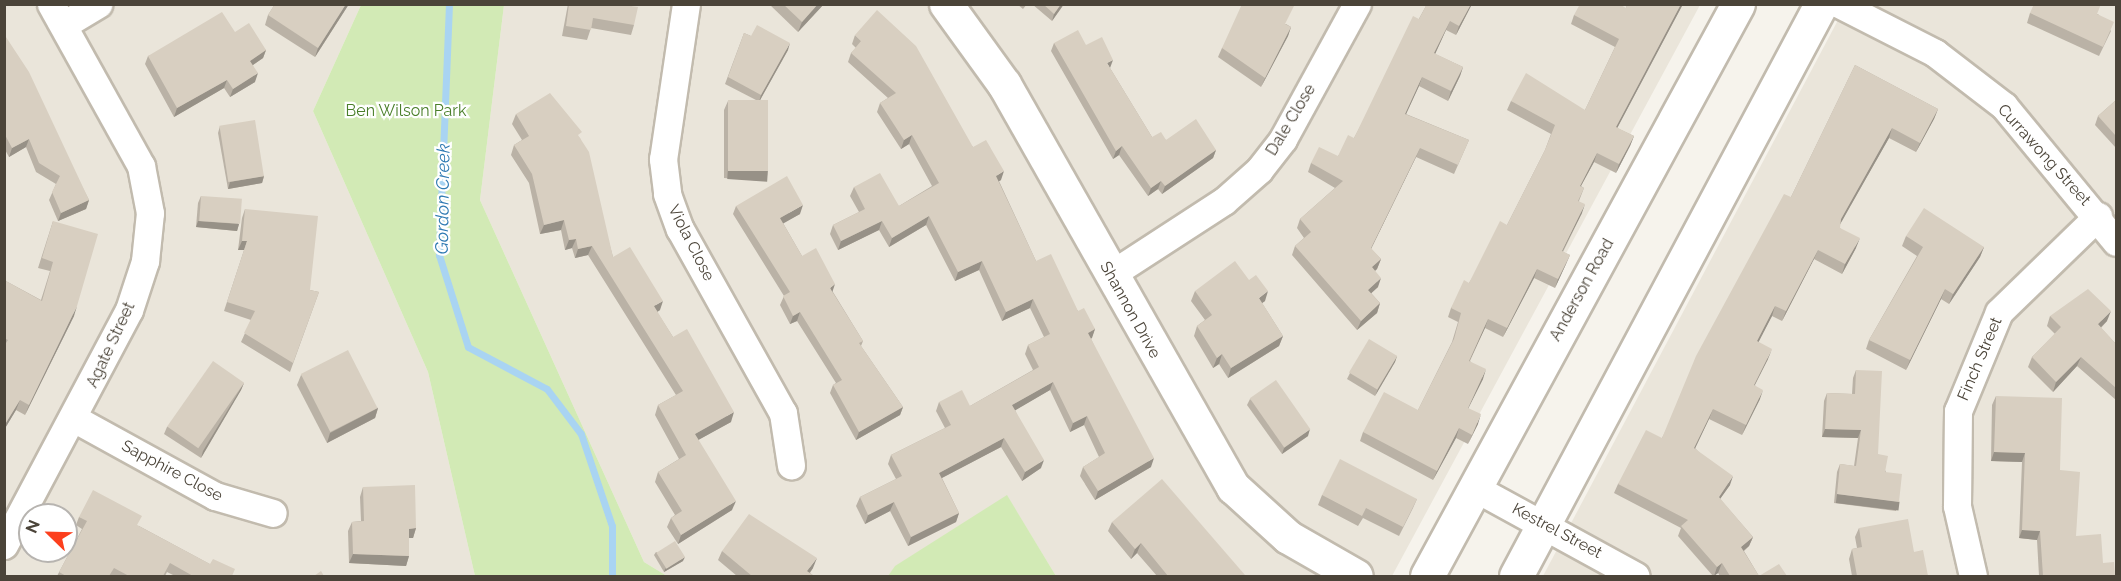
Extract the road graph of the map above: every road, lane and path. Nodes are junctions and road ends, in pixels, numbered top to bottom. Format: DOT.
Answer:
graph roads {
  1 [pos="98,4"];
  2 [pos="686,4"];
  3 [pos="946,4"];
  4 [pos="1357,4"];
  5 [pos="1738,4"];
  6 [pos="1821,4"];
  7 [pos="1839,4"];
  8 [pos="58,14"];
  9 [pos="2098,216"];
  10 [pos="2116,242"];
  11 [pos="1110,274"];
  12 [pos="75,420"];
  13 [pos="791,465"];
  14 [pos="1475,488"];
  15 [pos="273,513"];
  16 [pos="1544,524"];
  17 [pos="4,545"];
  18 [pos="1356,576"];
  19 [pos="1427,576"];
  20 [pos="1515,576"];
  21 [pos="1636,576"];
  22 [pos="1973,576"];
  1 -- 8 [label="street"];
  2 -- 13 [label="street, Viola Close"];
  3 -- 11 [label="street, Shannon Drive"];
  4 -- 11 [label="street, Dale Close"];
  5 -- 14 [label="street, Anderson Road"];
  6 -- 16 [label="street"];
  7 -- 9 [label="street, Currawong Street"];
  8 -- 12 [label="street, Agate Street"];
  9 -- 10 [label="street, Currawong Street"];
  9 -- 22 [label="street, Finch Street"];
  11 -- 18 [label="street, Shannon Drive"];
  12 -- 15 [label="street, Sapphire Close"];
  12 -- 17 [label="street, Agate Street"];
  14 -- 16 [label="street, Kestrel Street"];
  14 -- 19 [label="street, Anderson Road"];
  16 -- 20 [label="street"];
  16 -- 21 [label="street, Kestrel Street"];
}
